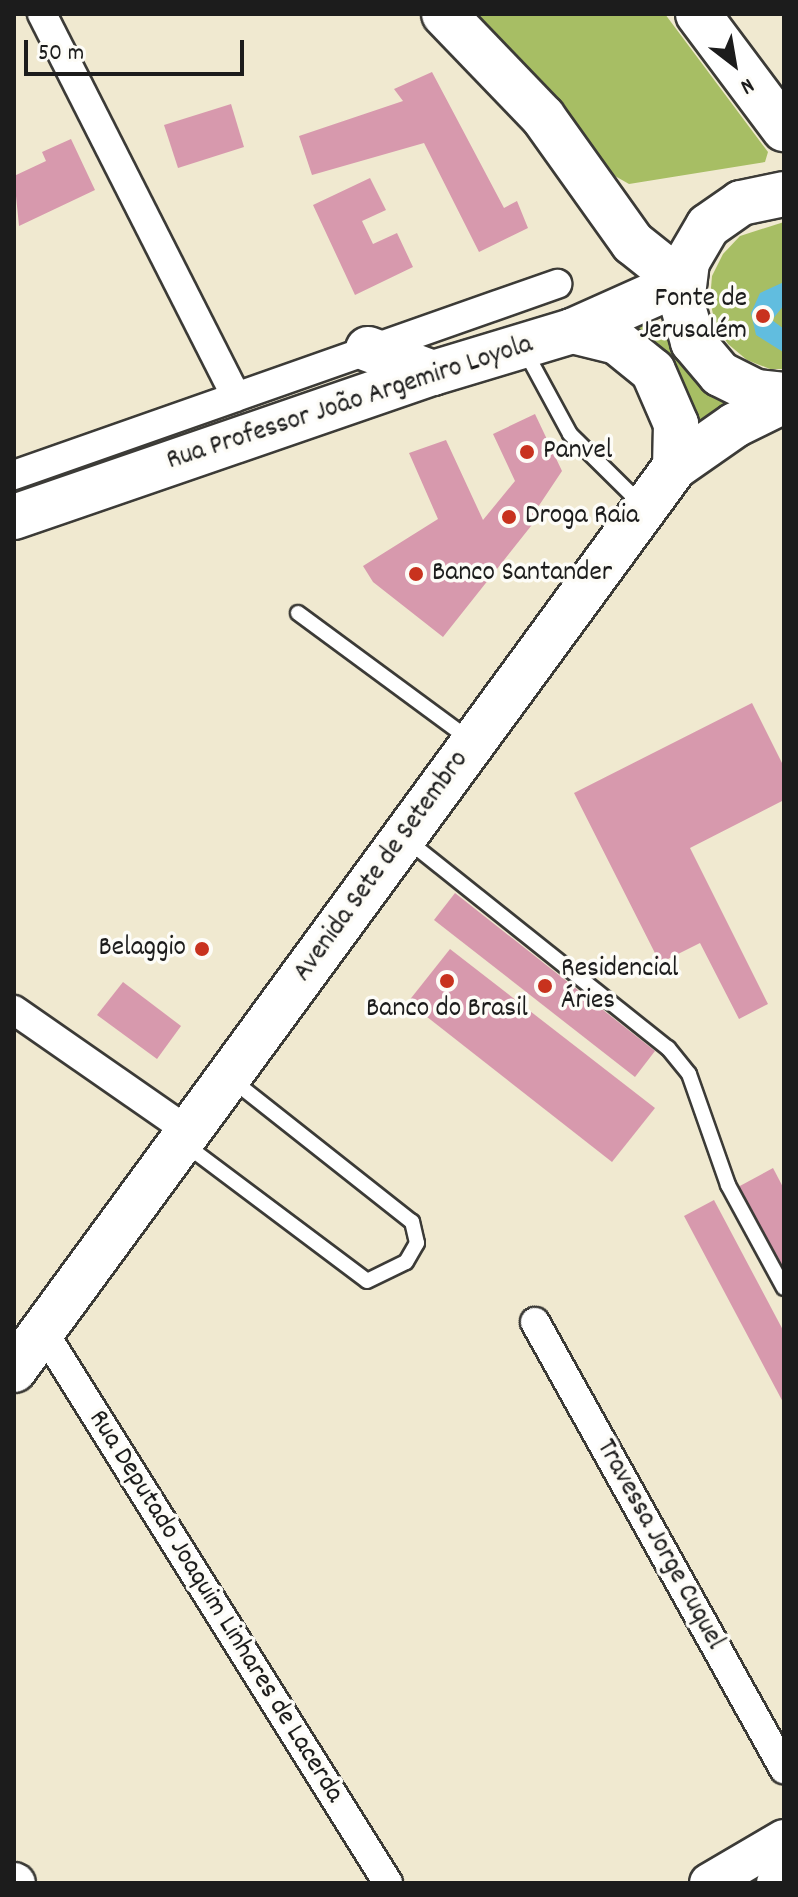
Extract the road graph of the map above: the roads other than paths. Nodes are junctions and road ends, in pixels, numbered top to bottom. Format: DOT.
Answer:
graph roads {
  1 [pos="42,14"];
  2 [pos="444,14"];
  3 [pos="698,14"];
  4 [pos="784,129"];
  5 [pos="784,194"];
  6 [pos="633,243"];
  7 [pos="682,282"];
  8 [pos="557,284"];
  9 [pos="635,303"];
  10 [pos="572,331"];
  11 [pos="523,347"];
  12 [pos="368,349"];
  13 [pos="433,373"];
  14 [pos="236,397"];
  15 [pos="784,398"];
  16 [pos="675,467"];
  17 [pos="14,475"];
  18 [pos="645,509"];
  19 [pos="14,517"];
  20 [pos="298,613"];
  21 [pos="473,742"];
  22 [pos="404,837"];
  23 [pos="14,1010"];
  24 [pos="228,1077"];
  25 [pos="185,1136"];
  26 [pos="784,1288"];
  27 [pos="535,1322"];
  28 [pos="43,1331"];
  29 [pos="14,1370"];
  30 [pos="784,1769"];
  31 [pos="784,1839"];
  32 [pos="784,1878"];
  33 [pos="388,1883"];
  34 [pos="709,1883"];
  35 [pos="776,1883"];
  1 -- 14 [label="street"];
  2 -- 6 [label="main road"];
  3 -- 4 [label="main road"];
  5 -- 7 [label="main road"];
  6 -- 7 [label="main road"];
  6 -- 9 [label="main road"];
  7 -- 9 [label="main road, Rua Professor João Argemiro Loyola"];
  7 -- 15 [label="main road"];
  8 -- 12 [label="street, Rua Professor João Argemiro Loyola"];
  9 -- 10 [label="main road, Rua Professor João Argemiro Loyola"];
  10 -- 11 [label="main road, Rua Professor João Argemiro Loyola"];
  10 -- 16 [label="main road"];
  11 -- 13 [label="main road, Rua Professor João Argemiro Loyola"];
  11 -- 18 [label="lane"];
  12 -- 13 [label="main road"];
  12 -- 14 [label="street, Rua Professor João Argemiro Loyola"];
  13 -- 19 [label="main road, Rua Professor João Argemiro Loyola"];
  14 -- 17 [label="street, Rua Professor João Argemiro Loyola"];
  15 -- 16 [label="main road, Avenida Sete de Setembro"];
  16 -- 18 [label="main road, Avenida Sete de Setembro"];
  18 -- 21 [label="main road, Avenida Sete de Setembro"];
  20 -- 21 [label="lane"];
  21 -- 22 [label="main road, Avenida Sete de Setembro"];
  22 -- 24 [label="main road, Avenida Sete de Setembro"];
  22 -- 26 [label="lane"];
  23 -- 25 [label="street"];
  24 -- 25 [label="main road, Avenida Sete de Setembro"];
  24 -- 25 [label="lane"];
  25 -- 28 [label="main road, Avenida Sete de Setembro"];
  27 -- 30 [label="street, Travessa Jorge Cuquel"];
  28 -- 29 [label="main road, Avenida Sete de Setembro"];
  28 -- 33 [label="street, Rua Deputado Joaquim Linhares de Lacerda"];
  31 -- 34 [label="main road"];
  32 -- 35 [label="main road"];
}
